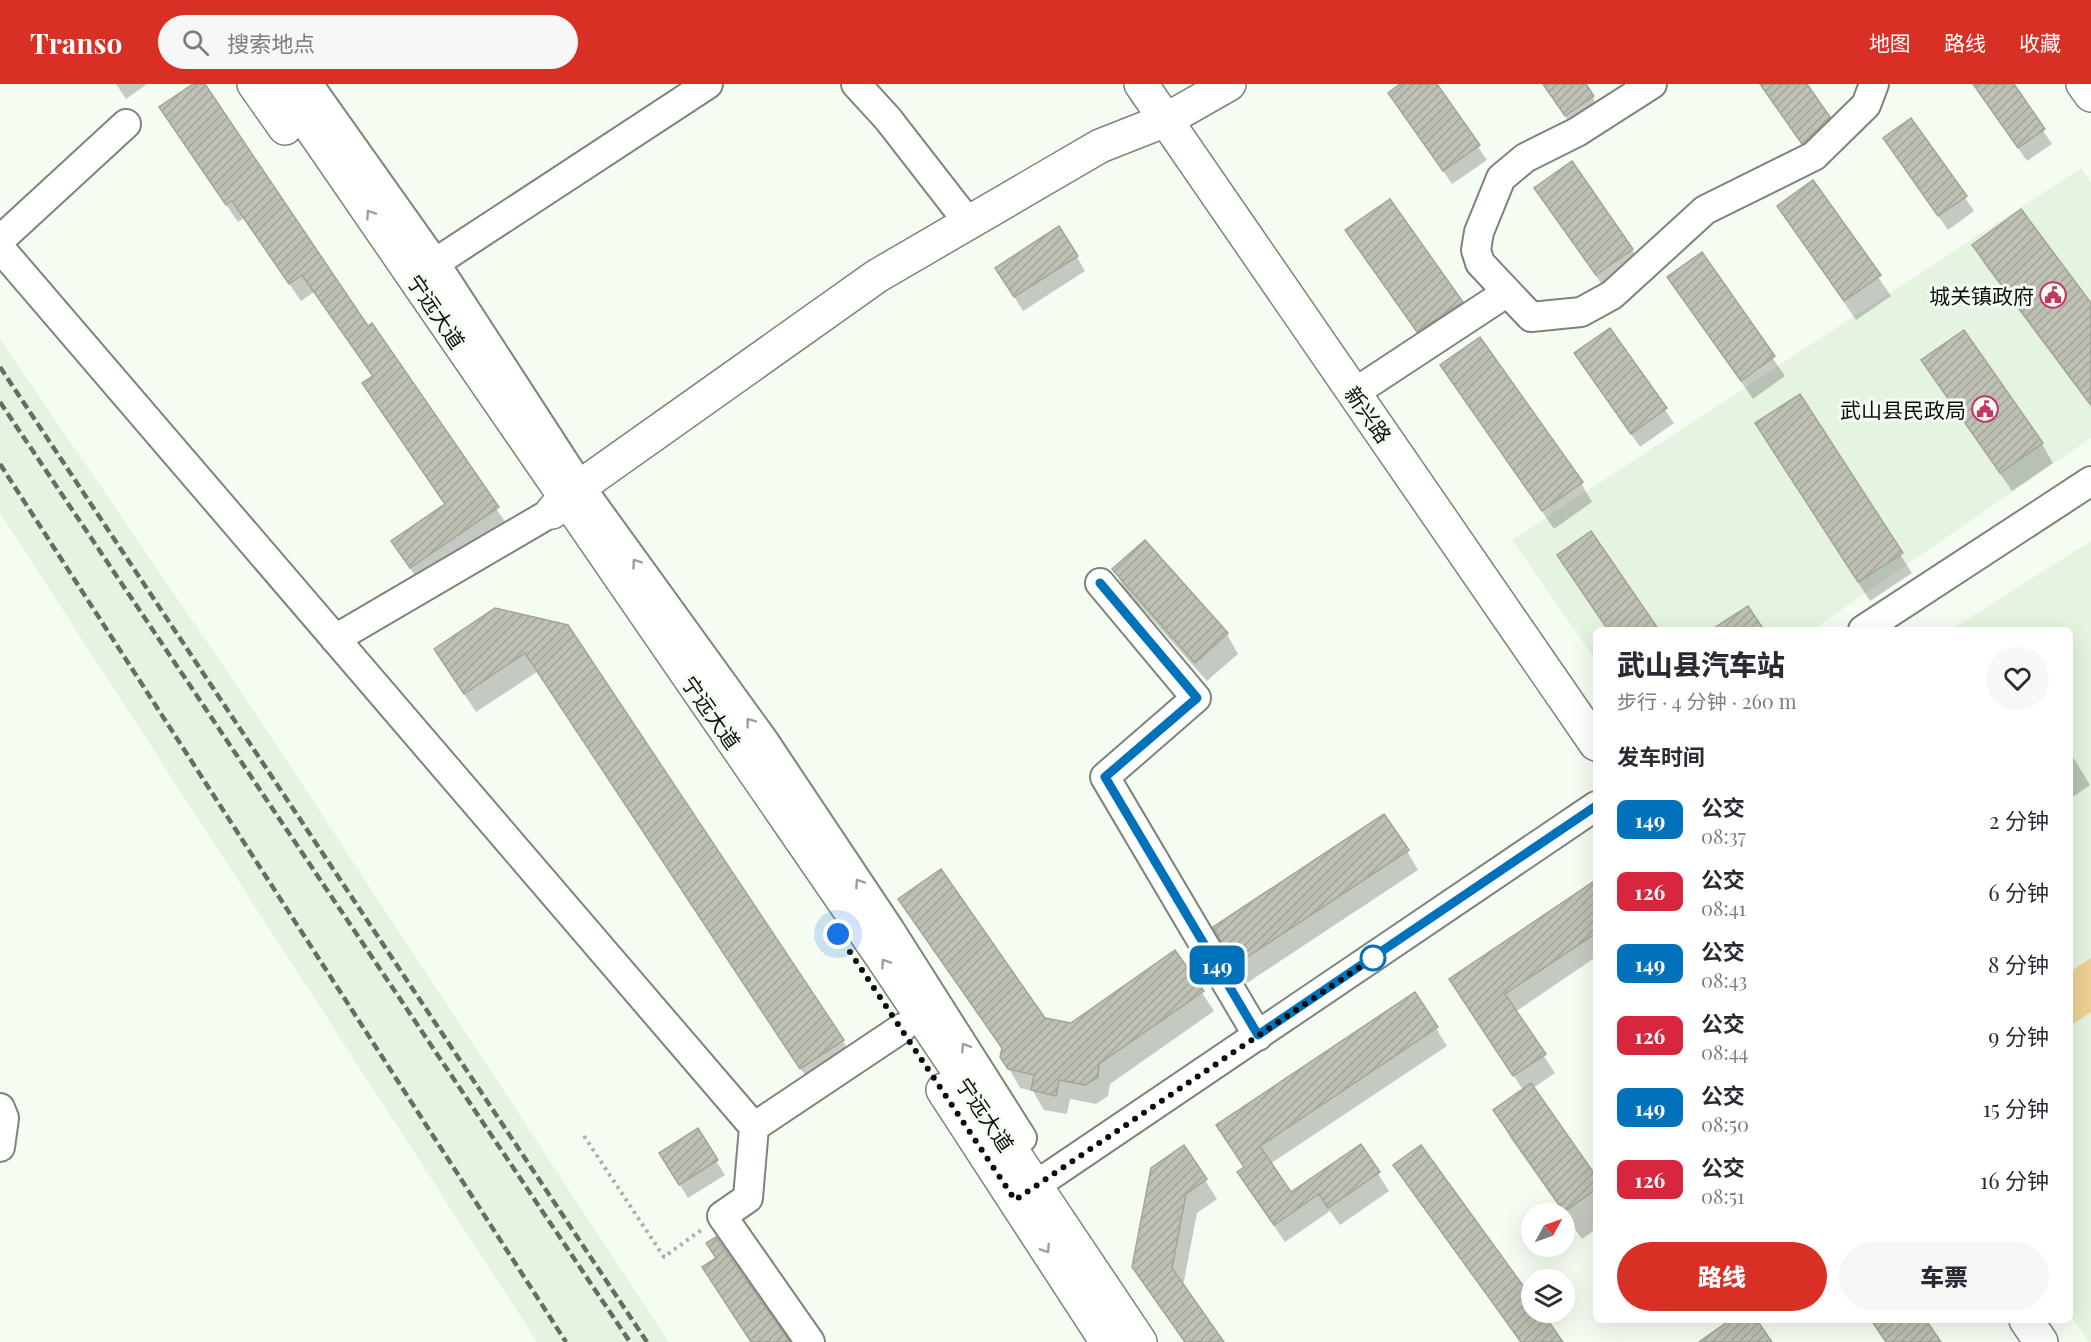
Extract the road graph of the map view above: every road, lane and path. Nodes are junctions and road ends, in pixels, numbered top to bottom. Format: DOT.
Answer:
graph roads {
  1 [pos="254,84"];
  2 [pos="281,84"];
  3 [pos="308,84"];
  4 [pos="708,84"];
  5 [pos="856,84"];
  6 [pos="1142,84"];
  7 [pos="1229,84"];
  8 [pos="1652,84"];
  9 [pos="1874,84"];
  10 [pos="2083,84"];
  11 [pos="2091,95"];
  12 [pos="1170,105"];
  13 [pos="126,124"];
  14 [pos="968,222"];
  15 [pos="0,240"];
  16 [pos="0,249"];
  17 [pos="435,263"];
  18 [pos="1506,293"];
  19 [pos="1361,388"];
  20 [pos="2091,481"];
  21 [pos="566,499"];
  22 [pos="1100,583"];
  23 [pos="1868,627"];
  24 [pos="334,639"];
  25 [pos="1593,710"];
  26 [pos="1593,739"];
  27 [pos="1593,808"];
  28 [pos="902,1028"];
  29 [pos="1258,1035"];
  30 [pos="0,1108"];
  31 [pos="754,1127"];
  32 [pos="584,1136"];
  33 [pos="0,1147"];
  34 [pos="1032,1188"];
  35 [pos="722,1216"];
  36 [pos="2004,1323"];
  37 [pos="2028,1323"];
  38 [pos="810,1342"];
  39 [pos="1107,1342"];
  40 [pos="1140,1342"];
  41 [pos="1158,1342"];
  42 [pos="2018,1342"];
  43 [pos="2041,1342"];
  1 -- 21 [label="main road, 宁远大道"];
  21 -- 2 [label="main road, 宁远大道, one-way"];
  3 -- 17 [label="street, 宁远大道"];
  4 -- 17 [label="street"];
  5 -- 14 [label="street"];
  6 -- 12 [label="main road, 新兴路"];
  7 -- 12 [label="main road"];
  8 -- 18 [label="street"];
  9 -- 18 [label="street"];
  10 -- 11 [label="main road"];
  12 -- 14 [label="main road"];
  12 -- 19 [label="main road, 新兴路"];
  13 -- 15 [label="street"];
  14 -- 21 [label="main road"];
  16 -- 24 [label="street"];
  17 -- 21 [label="street, 宁远大道"];
  18 -- 19 [label="street"];
  19 -- 25 [label="main road, 新兴路"];
  19 -- 26 [label="main road, 新兴路"];
  20 -- 23 [label="street"];
  21 -- 24 [label="street"];
  21 -- 28 [label="main road, 宁远大道"];
  34 -- 21 [label="main road, 宁远大道, one-way"];
  22 -- 29 [label="street"];
  24 -- 31 [label="street"];
  27 -- 29 [label="street"];
  28 -- 31 [label="street"];
  28 -- 34 [label="main road, 宁远大道"];
  29 -- 34 [label="street"];
  30 -- 33 [label="street"];
  31 -- 35 [label="street"];
  32 -- 35 [label="path"];
  34 -- 39 [label="main road, 宁远大道, one-way"];
  34 -- 40 [label="main road, 宁远大道"];
  34 -- 41 [label="street, 宁远大道"];
  35 -- 38 [label="street"];
  36 -- 42 [label="main road"];
  37 -- 43 [label="main road"];
}
